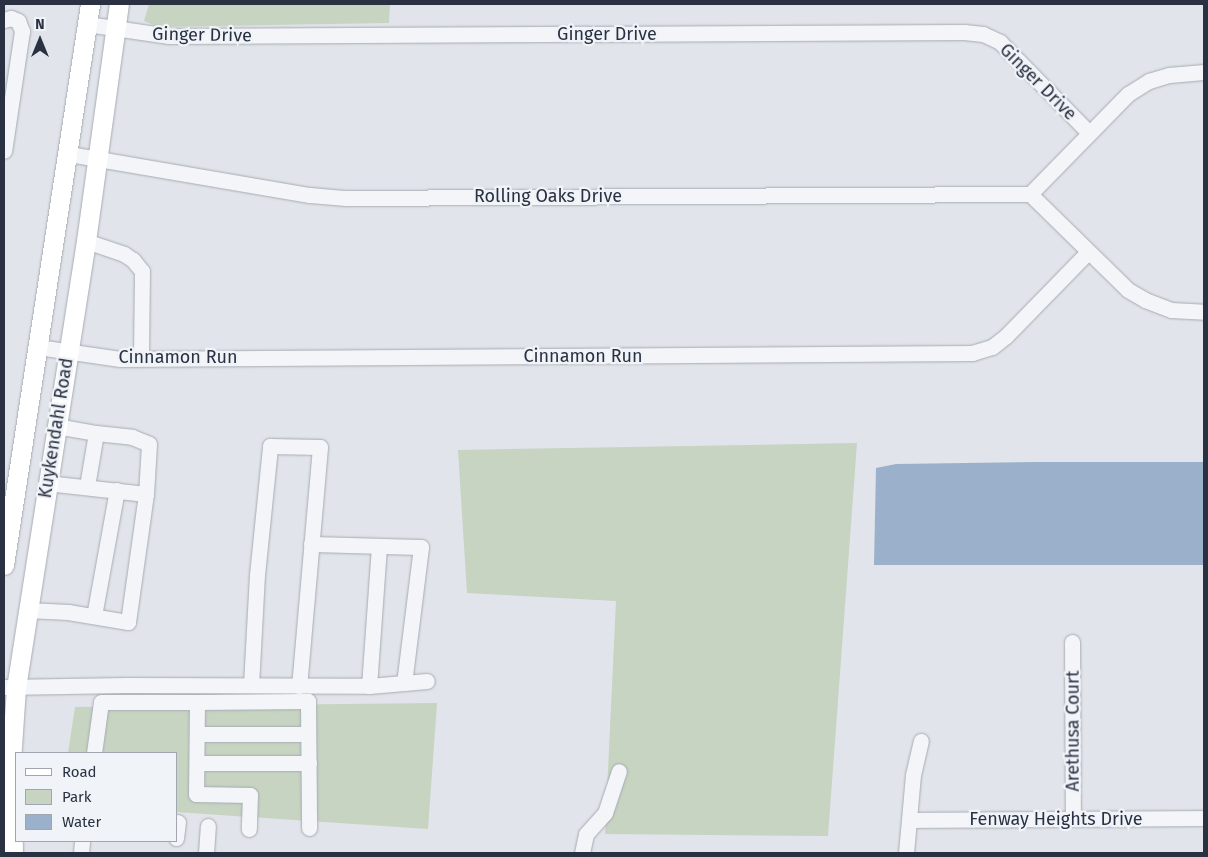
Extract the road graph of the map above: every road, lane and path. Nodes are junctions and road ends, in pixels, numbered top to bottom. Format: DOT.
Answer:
graph roads {
  1 [pos="90,4"];
  2 [pos="119,4"];
  3 [pos="4,20"];
  4 [pos="87,24"];
  5 [pos="114,28"];
  6 [pos="1204,72"];
  7 [pos="7,109"];
  8 [pos="1089,133"];
  9 [pos="4,151"];
  10 [pos="69,154"];
  11 [pos="98,158"];
  12 [pos="1030,194"];
  13 [pos="86,241"];
  14 [pos="1088,252"];
  15 [pos="1204,312"];
  16 [pos="38,347"];
  17 [pos="68,351"];
  18 [pos="141,358"];
  19 [pos="56,426"];
  20 [pos="96,433"];
  21 [pos="47,483"];
  22 [pos="87,486"];
  23 [pos="116,490"];
  24 [pos="146,494"];
  25 [pos="311,544"];
  26 [pos="379,546"];
  27 [pos="4,565"];
  28 [pos="27,610"];
  29 [pos="94,616"];
  30 [pos="1072,642"];
  31 [pos="427,681"];
  32 [pos="404,683"];
  33 [pos="251,685"];
  34 [pos="299,686"];
  35 [pos="369,686"];
  36 [pos="10,687"];
  37 [pos="197,702"];
  38 [pos="196,734"];
  39 [pos="308,734"];
  40 [pos="921,741"];
  41 [pos="94,752"];
  42 [pos="14,757"];
  43 [pos="196,763"];
  44 [pos="309,763"];
  45 [pos="619,771"];
  46 [pos="1204,818"];
  47 [pos="1074,819"];
  48 [pos="908,820"];
  49 [pos="208,826"];
  50 [pos="310,828"];
  51 [pos="249,829"];
  52 [pos="13,853"];
  53 [pos="206,853"];
  54 [pos="582,853"];
  55 [pos="906,853"];
  1 -- 4 [label="main road, Kuykendahl Road"];
  2 -- 5 [label="main road, Kuykendahl Road"];
  3 -- 7 [label="street"];
  4 -- 5 [label="street, Ginger Drive"];
  4 -- 10 [label="main road, Kuykendahl Road"];
  5 -- 8 [label="street, Ginger Drive"];
  5 -- 11 [label="main road, Kuykendahl Road"];
  6 -- 8 [label="street"];
  7 -- 9 [label="street"];
  8 -- 12 [label="street"];
  10 -- 11 [label="street, Rolling Oaks Drive"];
  10 -- 16 [label="main road, Kuykendahl Road"];
  11 -- 12 [label="street, Rolling Oaks Drive"];
  11 -- 13 [label="main road, Kuykendahl Road"];
  12 -- 14 [label="street"];
  13 -- 17 [label="main road, Kuykendahl Road"];
  13 -- 18 [label="street"];
  14 -- 15 [label="street"];
  14 -- 18 [label="street, Cinnamon Run"];
  16 -- 17 [label="street, Cinnamon Run"];
  16 -- 27 [label="main road, Kuykendahl Road"];
  17 -- 18 [label="street, Cinnamon Run"];
  17 -- 19 [label="main road, Kuykendahl Road"];
  19 -- 20 [label="street"];
  19 -- 21 [label="main road, Kuykendahl Road"];
  20 -- 22 [label="street"];
  20 -- 24 [label="street"];
  21 -- 22 [label="street"];
  21 -- 28 [label="main road, Kuykendahl Road"];
  22 -- 23 [label="street"];
  23 -- 24 [label="street"];
  23 -- 29 [label="street"];
  24 -- 29 [label="street"];
  25 -- 26 [label="street"];
  25 -- 33 [label="street"];
  25 -- 34 [label="street"];
  26 -- 32 [label="street"];
  26 -- 35 [label="street"];
  28 -- 29 [label="street"];
  28 -- 36 [label="main road, Kuykendahl Road"];
  30 -- 47 [label="street, Arethusa Court"];
  31 -- 32 [label="street"];
  32 -- 35 [label="street"];
  33 -- 34 [label="street"];
  33 -- 36 [label="street"];
  34 -- 35 [label="street"];
  36 -- 42 [label="main road, Kuykendahl Road"];
  37 -- 38 [label="street"];
  37 -- 39 [label="street"];
  37 -- 41 [label="street"];
  38 -- 39 [label="street"];
  38 -- 43 [label="street"];
  39 -- 44 [label="street"];
  40 -- 48 [label="street"];
  42 -- 52 [label="main road, Kuykendahl Road"];
  43 -- 44 [label="street"];
  43 -- 51 [label="street"];
  44 -- 50 [label="street"];
  45 -- 54 [label="street"];
  46 -- 47 [label="street, Fenway Heights Drive"];
  47 -- 48 [label="street, Fenway Heights Drive"];
  48 -- 55 [label="street"];
  49 -- 53 [label="street"];
}
